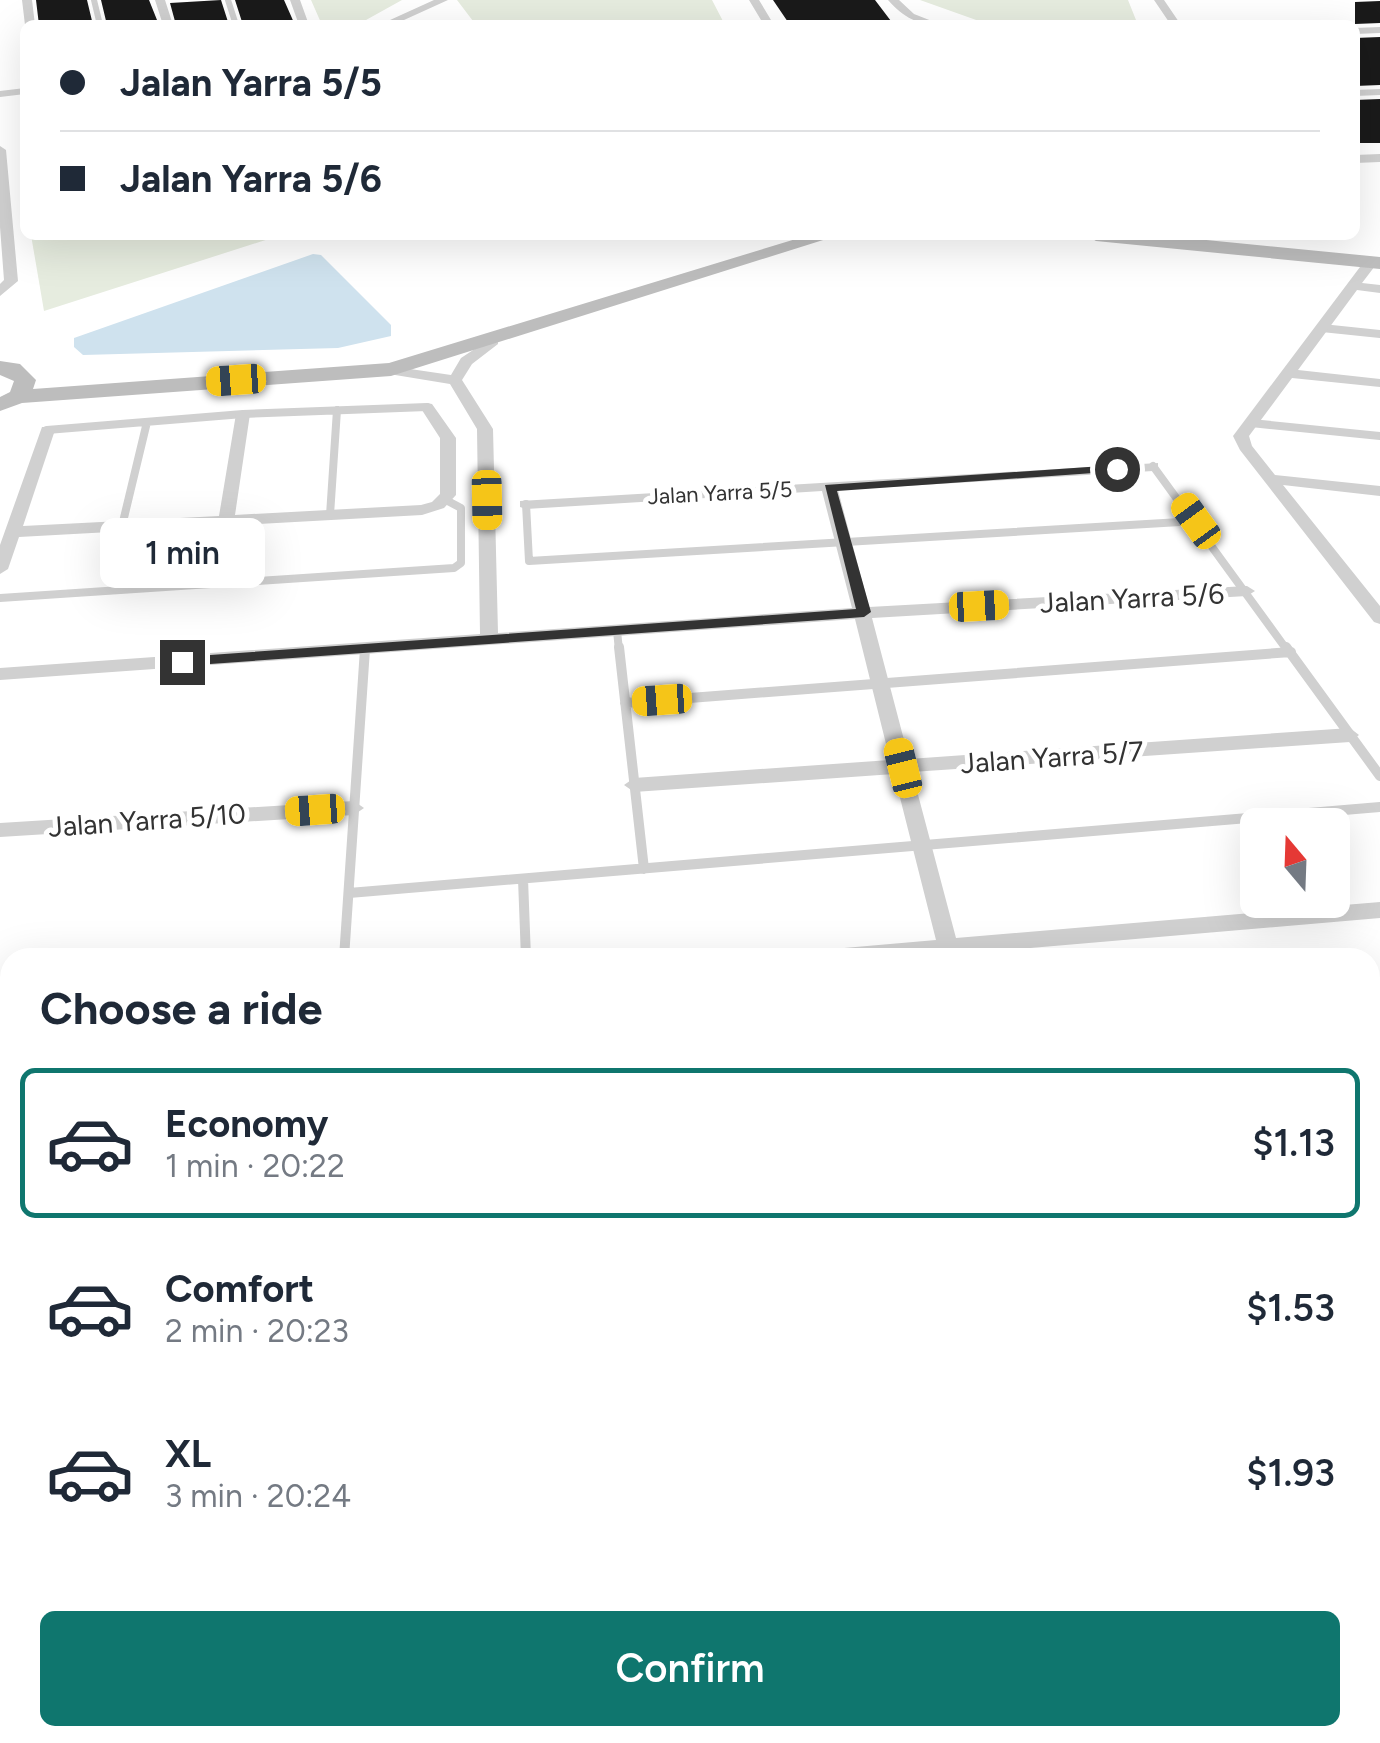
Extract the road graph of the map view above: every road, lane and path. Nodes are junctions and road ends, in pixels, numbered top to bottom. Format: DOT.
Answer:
graph roads {
  1 [pos="442,0"];
  2 [pos="893,0"];
  3 [pos="396,20"];
  4 [pos="922,20"];
  5 [pos="0,150"];
  6 [pos="1368,158"];
  7 [pos="1380,174"];
  8 [pos="2,207"];
  9 [pos="764,240"];
  10 [pos="813,240"];
  11 [pos="1157,240"];
  12 [pos="1270,240"];
  13 [pos="1377,258"];
  14 [pos="1354,286"];
  15 [pos="1380,289"];
  16 [pos="0,292"];
  17 [pos="1322,328"];
  18 [pos="1380,334"];
  19 [pos="493,341"];
  20 [pos="0,368"];
  21 [pos="383,369"];
  22 [pos="1288,374"];
  23 [pos="455,380"];
  24 [pos="1380,383"];
  25 [pos="14,394"];
  26 [pos="427,406"];
  27 [pos="337,410"];
  28 [pos="242,414"];
  29 [pos="147,422"];
  30 [pos="1251,423"];
  31 [pos="47,430"];
  32 [pos="1380,436"];
  33 [pos="1153,466"];
  34 [pos="1270,479"];
  35 [pos="830,488"];
  36 [pos="1380,491"];
  37 [pos="444,499"];
  38 [pos="526,504"];
  39 [pos="330,515"];
  40 [pos="226,520"];
  41 [pos="1196,521"];
  42 [pos="122,526"];
  43 [pos="12,532"];
  44 [pos="845,542"];
  45 [pos="0,569"];
  46 [pos="1247,591"];
  47 [pos="0,598"];
  48 [pos="864,612"];
  49 [pos="1379,614"];
  50 [pos="617,632"];
  51 [pos="490,641"];
  52 [pos="365,650"];
  53 [pos="1291,652"];
  54 [pos="0,674"];
  55 [pos="882,683"];
  56 [pos="625,703"];
  57 [pos="1350,735"];
  58 [pos="903,768"];
  59 [pos="1380,776"];
  60 [pos="634,785"];
  61 [pos="1380,807"];
  62 [pos="354,808"];
  63 [pos="0,830"];
  64 [pos="923,847"];
  65 [pos="644,869"];
  66 [pos="523,879"];
  67 [pos="349,893"];
  68 [pos="1380,910"];
  69 [pos="345,948"];
  70 [pos="526,948"];
  71 [pos="949,948"];
  72 [pos="1000,948"];
  1 -- 3 [label="street"];
  2 -- 4 [label="street"];
  5 -- 8 [label="street"];
  6 -- 7 [label="street"];
  8 -- 16 [label="street"];
  9 -- 25 [label="street"];
  10 -- 19 [label="street"];
  11 -- 13 [label="street"];
  12 -- 13 [label="street"];
  13 -- 14 [label="street"];
  14 -- 15 [label="street"];
  14 -- 17 [label="street"];
  17 -- 18 [label="lane"];
  17 -- 22 [label="street"];
  19 -- 21 [label="street"];
  19 -- 23 [label="street"];
  20 -- 25 [label="street"];
  21 -- 23 [label="street"];
  21 -- 25 [label="street"];
  22 -- 24 [label="street"];
  22 -- 30 [label="street"];
  23 -- 51 [label="street"];
  26 -- 27 [label="lane"];
  26 -- 37 [label="street"];
  27 -- 28 [label="lane"];
  27 -- 39 [label="lane"];
  28 -- 29 [label="lane"];
  28 -- 40 [label="street"];
  29 -- 31 [label="lane"];
  29 -- 42 [label="lane"];
  30 -- 32 [label="lane"];
  30 -- 34 [label="street"];
  31 -- 43 [label="street"];
  33 -- 35 [label="street, Jalan Yarra 5/5"];
  33 -- 41 [label="lane"];
  34 -- 36 [label="street"];
  34 -- 49 [label="street"];
  35 -- 38 [label="street, Jalan Yarra 5/5"];
  35 -- 44 [label="street"];
  37 -- 39 [label="street"];
  37 -- 47 [label="lane"];
  38 -- 44 [label="lane"];
  39 -- 40 [label="street"];
  40 -- 42 [label="street"];
  41 -- 44 [label="lane"];
  41 -- 46 [label="lane"];
  42 -- 43 [label="street"];
  43 -- 45 [label="street"];
  44 -- 48 [label="street"];
  46 -- 48 [label="street, Jalan Yarra 5/6"];
  46 -- 53 [label="lane"];
  48 -- 50 [label="street, Jalan Yarra 5/6"];
  48 -- 55 [label="street"];
  50 -- 51 [label="street, Jalan Yarra 5/6"];
  50 -- 56 [label="lane"];
  51 -- 52 [label="street, Jalan Yarra 5/6"];
  52 -- 54 [label="street, Jalan Yarra 5/6"];
  52 -- 62 [label="lane"];
  53 -- 55 [label="lane"];
  53 -- 57 [label="lane"];
  55 -- 56 [label="lane"];
  55 -- 58 [label="street"];
  56 -- 60 [label="lane"];
  57 -- 58 [label="street, Jalan Yarra 5/7"];
  57 -- 59 [label="lane"];
  58 -- 60 [label="street, Jalan Yarra 5/7"];
  58 -- 64 [label="street"];
  60 -- 65 [label="lane"];
  61 -- 64 [label="lane"];
  62 -- 63 [label="street, Jalan Yarra 5/10"];
  62 -- 67 [label="lane"];
  64 -- 65 [label="lane"];
  64 -- 71 [label="street"];
  65 -- 66 [label="lane"];
  66 -- 67 [label="lane"];
  66 -- 70 [label="lane"];
  67 -- 69 [label="lane"];
  68 -- 72 [label="street"];
}
